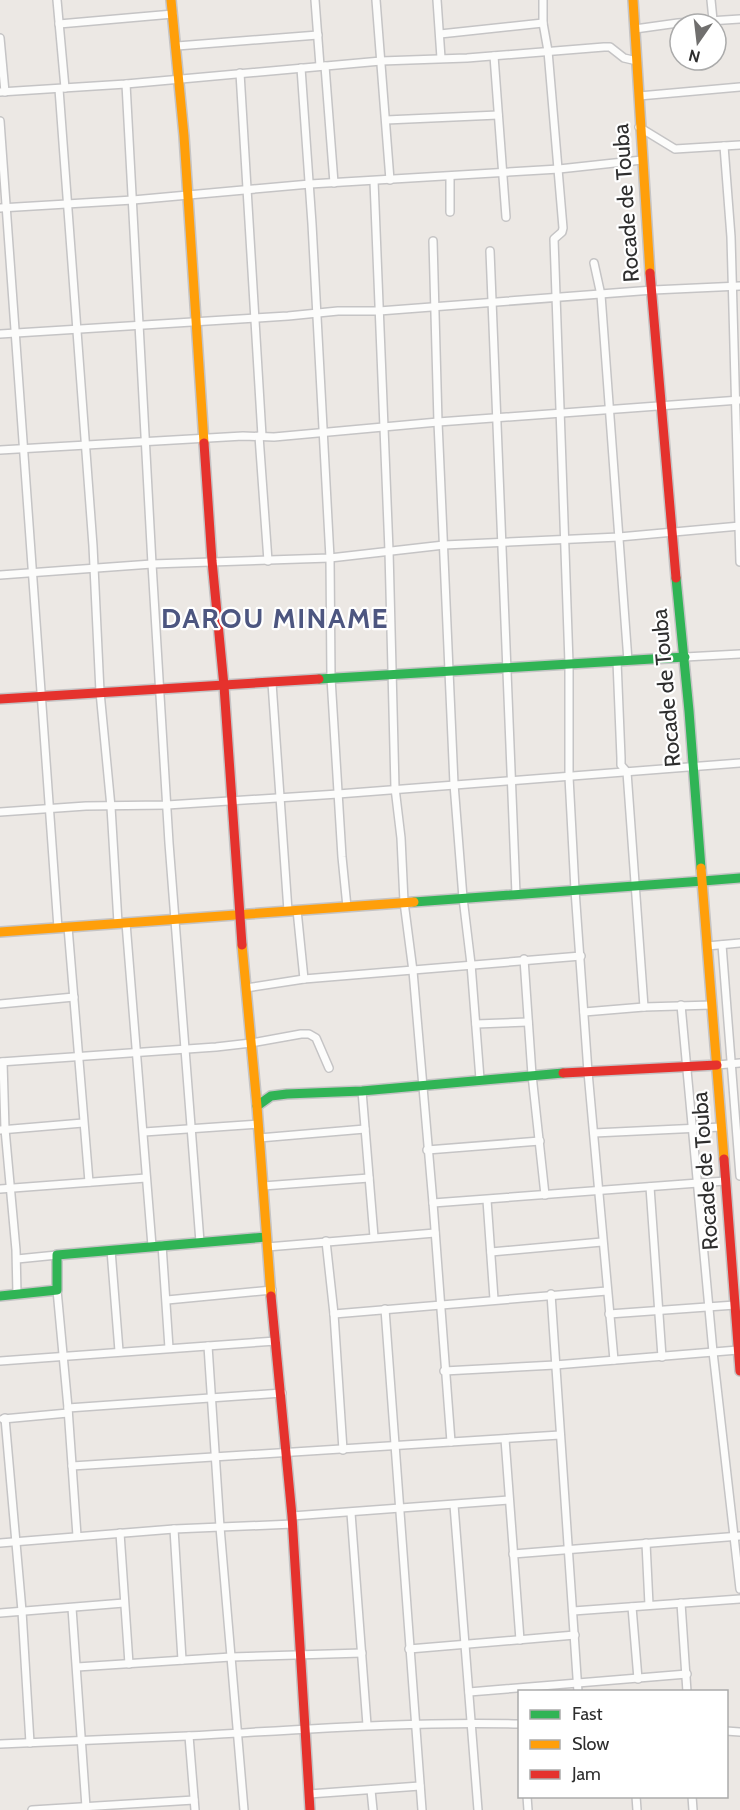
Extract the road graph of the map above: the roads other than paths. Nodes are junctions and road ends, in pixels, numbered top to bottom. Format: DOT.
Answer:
graph roads {
  1 [pos="57,0"];
  2 [pos="171,0"];
  3 [pos="315,0"];
  4 [pos="376,0"];
  5 [pos="437,0"];
  6 [pos="543,0"];
  7 [pos="633,0"];
  8 [pos="173,14"];
  9 [pos="543,23"];
  10 [pos="59,24"];
  11 [pos="668,25"];
  12 [pos="635,29"];
  13 [pos="440,34"];
  14 [pos="318,35"];
  15 [pos="0,38"];
  16 [pos="177,46"];
  17 [pos="548,51"];
  18 [pos="494,56"];
  19 [pos="441,58"];
  20 [pos="381,61"];
  21 [pos="637,61"];
  22 [pos="323,66"];
  23 [pos="301,68"];
  24 [pos="240,73"];
  25 [pos="179,79"];
  26 [pos="126,84"];
  27 [pos="740,87"];
  28 [pos="62,88"];
  29 [pos="3,92"];
  30 [pos="639,96"];
  31 [pos="498,115"];
  32 [pos="386,120"];
  33 [pos="0,121"];
  34 [pos="639,127"];
  35 [pos="740,145"];
  36 [pos="724,146"];
  37 [pos="642,160"];
  38 [pos="559,169"];
  39 [pos="502,172"];
  40 [pos="450,177"];
  41 [pos="390,180"];
  42 [pos="374,181"];
  43 [pos="334,183"];
  44 [pos="310,184"];
  45 [pos="247,189"];
  46 [pos="187,195"];
  47 [pos="133,200"];
  48 [pos="67,204"];
  49 [pos="3,208"];
  50 [pos="450,212"];
  51 [pos="506,217"];
  52 [pos="433,241"];
  53 [pos="490,251"];
  54 [pos="594,263"];
  55 [pos="740,286"];
  56 [pos="731,287"];
  57 [pos="652,290"];
  58 [pos="601,295"];
  59 [pos="555,299"];
  60 [pos="492,302"];
  61 [pos="434,307"];
  62 [pos="379,311"];
  63 [pos="316,314"];
  64 [pos="255,318"];
  65 [pos="196,321"];
  66 [pos="139,324"];
  67 [pos="76,328"];
  68 [pos="14,333"];
  69 [pos="0,334"];
  70 [pos="737,400"];
  71 [pos="661,406"];
  72 [pos="610,410"];
  73 [pos="561,412"];
  74 [pos="496,418"];
  75 [pos="438,422"];
  76 [pos="383,428"];
  77 [pos="322,432"];
  78 [pos="261,436"];
  79 [pos="205,438"];
  80 [pos="146,441"];
  81 [pos="84,444"];
  82 [pos="23,448"];
  83 [pos="0,450"];
  84 [pos="739,527"];
  85 [pos="671,532"];
  86 [pos="619,537"];
  87 [pos="564,539"];
  88 [pos="503,542"];
  89 [pos="444,546"];
  90 [pos="388,551"];
  91 [pos="330,558"];
  92 [pos="212,561"];
  93 [pos="268,561"];
  94 [pos="740,561"];
  95 [pos="152,564"];
  96 [pos="94,568"];
  97 [pos="32,573"];
  98 [pos="0,575"];
  99 [pos="740,654"];
  100 [pos="685,657"];
  101 [pos="617,661"];
  102 [pos="628,661"];
  103 [pos="569,663"];
  104 [pos="507,668"];
  105 [pos="450,672"];
  106 [pos="392,674"];
  107 [pos="331,678"];
  108 [pos="272,683"];
  109 [pos="224,686"];
  110 [pos="160,688"];
  111 [pos="100,692"];
  112 [pos="41,696"];
  113 [pos="0,699"];
  114 [pos="740,763"];
  115 [pos="693,766"];
  116 [pos="627,772"];
  117 [pos="569,777"];
  118 [pos="510,779"];
  119 [pos="454,784"];
  120 [pos="395,788"];
  121 [pos="338,794"];
  122 [pos="280,797"];
  123 [pos="232,801"];
  124 [pos="167,805"];
  125 [pos="111,807"];
  126 [pos="49,808"];
  127 [pos="0,812"];
  128 [pos="740,878"];
  129 [pos="703,881"];
  130 [pos="635,885"];
  131 [pos="574,890"];
  132 [pos="516,894"];
  133 [pos="463,898"];
  134 [pos="404,902"];
  135 [pos="347,907"];
  136 [pos="292,910"];
  137 [pos="239,915"];
  138 [pos="175,920"];
  139 [pos="122,923"];
  140 [pos="58,927"];
  141 [pos="68,927"];
  142 [pos="0,932"];
  143 [pos="740,944"];
  144 [pos="722,945"];
  145 [pos="707,946"];
  146 [pos="581,956"];
  147 [pos="524,959"];
  148 [pos="471,964"];
  149 [pos="413,971"];
  150 [pos="304,979"];
  151 [pos="246,988"];
  152 [pos="74,997"];
  153 [pos="0,1004"];
  154 [pos="681,1005"];
  155 [pos="712,1005"];
  156 [pos="644,1007"];
  157 [pos="584,1012"];
  158 [pos="528,1022"];
  159 [pos="476,1024"];
  160 [pos="251,1043"];
  161 [pos="186,1050"];
  162 [pos="136,1053"];
  163 [pos="78,1057"];
  164 [pos="1,1062"];
  165 [pos="731,1064"];
  166 [pos="740,1064"];
  167 [pos="717,1065"];
  168 [pos="686,1066"];
  169 [pos="329,1068"];
  170 [pos="588,1072"];
  171 [pos="532,1075"];
  172 [pos="480,1080"];
  173 [pos="422,1086"];
  174 [pos="362,1091"];
  175 [pos="257,1106"];
  176 [pos="83,1123"];
  177 [pos="258,1125"];
  178 [pos="722,1127"];
  179 [pos="192,1129"];
  180 [pos="364,1129"];
  181 [pos="691,1129"];
  182 [pos="2,1130"];
  183 [pos="144,1132"];
  184 [pos="594,1133"];
  185 [pos="259,1138"];
  186 [pos="540,1141"];
  187 [pos="427,1150"];
  188 [pos="740,1176"];
  189 [pos="146,1178"];
  190 [pos="369,1178"];
  191 [pos="725,1181"];
  192 [pos="89,1182"];
  193 [pos="697,1183"];
  194 [pos="263,1186"];
  195 [pos="650,1187"];
  196 [pos="10,1189"];
  197 [pos="0,1190"];
  198 [pos="599,1191"];
  199 [pos="545,1195"];
  200 [pos="487,1200"];
  201 [pos="433,1203"];
  202 [pos="435,1233"];
  203 [pos="374,1237"];
  204 [pos="326,1241"];
  205 [pos="200,1242"];
  206 [pos="266,1242"];
  207 [pos="602,1242"];
  208 [pos="157,1246"];
  209 [pos="111,1250"];
  210 [pos="491,1252"];
  211 [pos="57,1254"];
  212 [pos="17,1259"];
  213 [pos="57,1290"];
  214 [pos="272,1290"];
  215 [pos="607,1291"];
  216 [pos="17,1294"];
  217 [pos="551,1294"];
  218 [pos="0,1296"];
  219 [pos="494,1299"];
  220 [pos="167,1300"];
  221 [pos="440,1304"];
  222 [pos="709,1306"];
  223 [pos="385,1309"];
  224 [pos="658,1310"];
  225 [pos="737,1311"];
  226 [pos="334,1314"];
  227 [pos="609,1314"];
  228 [pos="276,1341"];
  229 [pos="208,1346"];
  230 [pos="169,1348"];
  231 [pos="738,1350"];
  232 [pos="119,1351"];
  233 [pos="713,1352"];
  234 [pos="62,1356"];
  235 [pos="662,1357"];
  236 [pos="614,1360"];
  237 [pos="0,1361"];
  238 [pos="555,1365"];
  239 [pos="444,1371"];
  240 [pos="740,1371"];
  241 [pos="282,1393"];
  242 [pos="211,1398"];
  243 [pos="68,1411"];
  244 [pos="2,1419"];
  245 [pos="560,1435"];
  246 [pos="505,1439"];
  247 [pos="451,1442"];
  248 [pos="394,1446"];
  249 [pos="343,1450"];
  250 [pos="286,1453"];
  251 [pos="215,1456"];
  252 [pos="72,1466"];
  253 [pos="509,1500"];
  254 [pos="454,1505"];
  255 [pos="399,1510"];
  256 [pos="351,1513"];
  257 [pos="292,1520"];
  258 [pos="220,1527"];
  259 [pos="174,1529"];
  260 [pos="120,1533"];
  261 [pos="77,1536"];
  262 [pos="737,1537"];
  263 [pos="15,1542"];
  264 [pos="0,1543"];
  265 [pos="646,1543"];
  266 [pos="570,1549"];
  267 [pos="513,1554"];
  268 [pos="740,1588"];
  269 [pos="740,1599"];
  270 [pos="124,1603"];
  271 [pos="681,1603"];
  272 [pos="649,1605"];
  273 [pos="632,1607"];
  274 [pos="72,1608"];
  275 [pos="22,1611"];
  276 [pos="573,1611"];
  277 [pos="0,1613"];
  278 [pos="575,1635"];
  279 [pos="520,1640"];
  280 [pos="465,1644"];
  281 [pos="409,1649"];
  282 [pos="362,1653"];
  283 [pos="300,1654"];
  284 [pos="231,1657"];
  285 [pos="182,1660"];
  286 [pos="129,1664"];
  287 [pos="77,1667"];
  288 [pos="687,1674"];
  289 [pos="639,1679"];
  290 [pos="578,1688"];
  291 [pos="518,1690"];
  292 [pos="524,1690"];
  293 [pos="687,1690"];
  294 [pos="469,1692"];
  295 [pos="415,1723"];
  296 [pos="471,1723"];
  297 [pos="518,1724"];
  298 [pos="367,1725"];
  299 [pos="304,1728"];
  300 [pos="239,1732"];
  301 [pos="189,1736"];
  302 [pos="82,1741"];
  303 [pos="30,1743"];
  304 [pos="0,1744"];
  305 [pos="420,1786"];
  306 [pos="371,1790"];
  307 [pos="309,1794"];
  308 [pos="194,1800"];
  309 [pos="86,1807"];
  310 [pos="137,1807"];
  311 [pos="32,1810"];
  312 [pos="195,1810"];
  313 [pos="244,1810"];
  314 [pos="310,1810"];
  315 [pos="373,1810"];
  316 [pos="422,1810"];
  317 [pos="478,1810"];
  1 -- 10 [label="street"];
  2 -- 8 [label="street"];
  3 -- 14 [label="street"];
  4 -- 20 [label="street"];
  5 -- 13 [label="street"];
  6 -- 9 [label="street"];
  7 -- 12 [label="street, Rocade de Touba"];
  8 -- 10 [label="street"];
  8 -- 16 [label="street"];
  9 -- 13 [label="street"];
  9 -- 17 [label="street"];
  10 -- 28 [label="street"];
  11 -- 12 [label="street"];
  12 -- 21 [label="street, Rocade de Touba"];
  13 -- 19 [label="street"];
  14 -- 16 [label="street"];
  14 -- 22 [label="street"];
  15 -- 29 [label="street"];
  16 -- 25 [label="street"];
  17 -- 18 [label="street"];
  17 -- 21 [label="street"];
  17 -- 38 [label="street"];
  18 -- 19 [label="street"];
  18 -- 31 [label="street"];
  19 -- 20 [label="street"];
  20 -- 22 [label="street"];
  20 -- 32 [label="street"];
  21 -- 30 [label="street, Rocade de Touba"];
  22 -- 23 [label="street"];
  22 -- 43 [label="street"];
  23 -- 24 [label="street"];
  23 -- 44 [label="street"];
  24 -- 25 [label="street"];
  24 -- 45 [label="street"];
  25 -- 26 [label="street"];
  25 -- 46 [label="street"];
  26 -- 28 [label="street"];
  26 -- 47 [label="street"];
  27 -- 30 [label="street"];
  28 -- 29 [label="street"];
  28 -- 48 [label="street"];
  30 -- 34 [label="street, Rocade de Touba"];
  31 -- 32 [label="street"];
  31 -- 39 [label="street"];
  32 -- 41 [label="street"];
  33 -- 49 [label="street"];
  34 -- 36 [label="street"];
  34 -- 37 [label="street, Rocade de Touba"];
  35 -- 36 [label="street"];
  36 -- 56 [label="street"];
  37 -- 38 [label="street"];
  37 -- 57 [label="street, Rocade de Touba"];
  38 -- 39 [label="street"];
  38 -- 59 [label="street"];
  39 -- 40 [label="street"];
  39 -- 51 [label="street"];
  40 -- 41 [label="street"];
  40 -- 50 [label="street"];
  41 -- 42 [label="street"];
  42 -- 43 [label="street"];
  42 -- 62 [label="street"];
  43 -- 44 [label="street"];
  44 -- 45 [label="street"];
  44 -- 63 [label="street"];
  45 -- 46 [label="street"];
  45 -- 64 [label="street"];
  46 -- 47 [label="street"];
  46 -- 65 [label="street"];
  47 -- 48 [label="street"];
  47 -- 66 [label="street"];
  48 -- 49 [label="street"];
  48 -- 67 [label="street"];
  49 -- 68 [label="street"];
  52 -- 61 [label="street"];
  53 -- 60 [label="street"];
  54 -- 58 [label="street"];
  55 -- 56 [label="street"];
  56 -- 57 [label="street"];
  56 -- 70 [label="street"];
  57 -- 58 [label="street"];
  57 -- 71 [label="street, Rocade de Touba"];
  58 -- 59 [label="street"];
  58 -- 72 [label="street"];
  59 -- 60 [label="street"];
  59 -- 73 [label="street"];
  60 -- 61 [label="street"];
  60 -- 74 [label="street"];
  61 -- 62 [label="street"];
  61 -- 75 [label="street"];
  62 -- 63 [label="street"];
  62 -- 76 [label="street"];
  63 -- 64 [label="street"];
  63 -- 77 [label="street"];
  64 -- 65 [label="street"];
  64 -- 78 [label="street"];
  65 -- 66 [label="street"];
  65 -- 79 [label="street"];
  66 -- 67 [label="street"];
  66 -- 80 [label="street"];
  67 -- 68 [label="street"];
  67 -- 81 [label="street"];
  68 -- 69 [label="street"];
  68 -- 82 [label="street"];
  70 -- 71 [label="street"];
  70 -- 84 [label="street"];
  71 -- 72 [label="street"];
  71 -- 85 [label="street, Rocade de Touba"];
  72 -- 73 [label="street"];
  72 -- 86 [label="street"];
  73 -- 74 [label="street"];
  73 -- 87 [label="street"];
  74 -- 75 [label="street"];
  74 -- 88 [label="street"];
  75 -- 76 [label="street"];
  75 -- 89 [label="street"];
  76 -- 77 [label="street"];
  76 -- 90 [label="street"];
  77 -- 78 [label="street"];
  77 -- 91 [label="street"];
  78 -- 79 [label="street"];
  78 -- 93 [label="street"];
  79 -- 80 [label="street"];
  79 -- 92 [label="street"];
  80 -- 81 [label="street"];
  80 -- 95 [label="street"];
  81 -- 82 [label="street"];
  81 -- 96 [label="street"];
  82 -- 83 [label="street"];
  82 -- 97 [label="street"];
  84 -- 85 [label="street"];
  84 -- 94 [label="street"];
  85 -- 86 [label="street"];
  85 -- 100 [label="street, Rocade de Touba"];
  86 -- 87 [label="street"];
  86 -- 102 [label="street"];
  87 -- 88 [label="street"];
  87 -- 103 [label="street"];
  88 -- 89 [label="street"];
  88 -- 104 [label="street"];
  89 -- 90 [label="street"];
  89 -- 105 [label="street"];
  90 -- 91 [label="street"];
  90 -- 106 [label="street"];
  91 -- 93 [label="street"];
  91 -- 107 [label="street"];
  92 -- 93 [label="street"];
  92 -- 95 [label="street"];
  92 -- 109 [label="street"];
  95 -- 96 [label="street"];
  95 -- 110 [label="street"];
  96 -- 97 [label="street"];
  96 -- 111 [label="street"];
  97 -- 98 [label="street"];
  97 -- 112 [label="street"];
  99 -- 100 [label="street"];
  100 -- 102 [label="street"];
  100 -- 115 [label="street, Rocade de Touba"];
  101 -- 102 [label="street"];
  101 -- 103 [label="street"];
  101 -- 116 [label="street"];
  103 -- 104 [label="street"];
  103 -- 117 [label="street"];
  104 -- 105 [label="street"];
  104 -- 118 [label="street"];
  105 -- 106 [label="street"];
  105 -- 119 [label="street"];
  106 -- 107 [label="street"];
  106 -- 120 [label="street"];
  107 -- 108 [label="street"];
  107 -- 121 [label="street"];
  108 -- 109 [label="street"];
  108 -- 122 [label="street"];
  109 -- 110 [label="street"];
  109 -- 123 [label="street"];
  110 -- 111 [label="street"];
  110 -- 124 [label="street"];
  111 -- 112 [label="street"];
  111 -- 125 [label="street"];
  112 -- 113 [label="street"];
  112 -- 126 [label="street"];
  114 -- 115 [label="street"];
  115 -- 116 [label="street"];
  115 -- 129 [label="street, Rocade de Touba"];
  116 -- 117 [label="street"];
  116 -- 130 [label="street"];
  117 -- 118 [label="street"];
  117 -- 131 [label="street"];
  118 -- 119 [label="street"];
  118 -- 132 [label="street"];
  119 -- 120 [label="street"];
  119 -- 133 [label="street"];
  120 -- 121 [label="street"];
  120 -- 134 [label="street"];
  121 -- 122 [label="street"];
  121 -- 135 [label="street"];
  122 -- 123 [label="street"];
  122 -- 136 [label="street"];
  123 -- 124 [label="street"];
  123 -- 137 [label="street"];
  124 -- 125 [label="street"];
  124 -- 138 [label="street"];
  125 -- 126 [label="street"];
  125 -- 139 [label="street"];
  126 -- 127 [label="street"];
  126 -- 140 [label="street"];
  128 -- 129 [label="street"];
  129 -- 130 [label="street"];
  129 -- 145 [label="street, Rocade de Touba"];
  130 -- 131 [label="street"];
  130 -- 156 [label="street"];
  131 -- 132 [label="street"];
  131 -- 146 [label="street"];
  132 -- 133 [label="street"];
  133 -- 134 [label="street"];
  133 -- 148 [label="street"];
  134 -- 135 [label="street"];
  134 -- 149 [label="street"];
  135 -- 136 [label="street"];
  136 -- 137 [label="street"];
  136 -- 150 [label="street"];
  137 -- 138 [label="street"];
  137 -- 151 [label="street"];
  138 -- 139 [label="street"];
  138 -- 161 [label="street"];
  139 -- 141 [label="street"];
  139 -- 162 [label="street"];
  140 -- 141 [label="street"];
  140 -- 142 [label="street"];
  141 -- 152 [label="street"];
  143 -- 144 [label="street"];
  144 -- 145 [label="street"];
  144 -- 165 [label="street"];
  145 -- 155 [label="street, Rocade de Touba"];
  146 -- 147 [label="street"];
  146 -- 157 [label="street"];
  147 -- 148 [label="street"];
  147 -- 158 [label="street"];
  148 -- 149 [label="street"];
  148 -- 159 [label="street"];
  149 -- 150 [label="street"];
  149 -- 173 [label="street"];
  150 -- 151 [label="street"];
  151 -- 160 [label="street"];
  152 -- 153 [label="street"];
  152 -- 163 [label="street"];
  154 -- 155 [label="street"];
  154 -- 156 [label="street"];
  154 -- 168 [label="street"];
  155 -- 167 [label="street, Rocade de Touba"];
  156 -- 157 [label="street"];
  157 -- 170 [label="street"];
  158 -- 159 [label="street"];
  158 -- 171 [label="street"];
  159 -- 172 [label="street"];
  160 -- 161 [label="street"];
  160 -- 169 [label="street"];
  160 -- 175 [label="street"];
  161 -- 162 [label="street"];
  161 -- 179 [label="street"];
  162 -- 163 [label="street"];
  162 -- 183 [label="street"];
  163 -- 164 [label="street"];
  163 -- 176 [label="street"];
  164 -- 182 [label="street"];
  165 -- 166 [label="street"];
  165 -- 167 [label="street"];
  165 -- 188 [label="street"];
  167 -- 168 [label="street"];
  167 -- 178 [label="street, Rocade de Touba"];
  168 -- 170 [label="street"];
  168 -- 181 [label="street"];
  170 -- 171 [label="street"];
  170 -- 184 [label="street"];
  171 -- 172 [label="street"];
  171 -- 186 [label="street"];
  172 -- 173 [label="street"];
  173 -- 174 [label="street"];
  173 -- 187 [label="street"];
  174 -- 175 [label="street"];
  174 -- 180 [label="street"];
  175 -- 177 [label="street"];
  176 -- 182 [label="street"];
  176 -- 192 [label="street"];
  177 -- 179 [label="street"];
  177 -- 185 [label="street"];
  178 -- 181 [label="street"];
  178 -- 191 [label="street, Rocade de Touba"];
  179 -- 183 [label="street"];
  179 -- 205 [label="street"];
  180 -- 185 [label="street"];
  180 -- 190 [label="street"];
  181 -- 184 [label="street"];
  181 -- 193 [label="street"];
  182 -- 196 [label="street"];
  183 -- 189 [label="street"];
  184 -- 198 [label="street"];
  185 -- 194 [label="street"];
  186 -- 187 [label="street"];
  186 -- 199 [label="street"];
  187 -- 201 [label="street"];
  189 -- 192 [label="street"];
  189 -- 208 [label="street"];
  190 -- 194 [label="street"];
  190 -- 203 [label="street"];
  191 -- 193 [label="street"];
  191 -- 225 [label="street, Rocade de Touba"];
  192 -- 196 [label="street"];
  193 -- 195 [label="street"];
  193 -- 222 [label="street"];
  194 -- 206 [label="street"];
  195 -- 198 [label="street"];
  195 -- 224 [label="street"];
  196 -- 197 [label="street"];
  196 -- 212 [label="street"];
  198 -- 199 [label="street"];
  198 -- 207 [label="street"];
  199 -- 200 [label="street"];
  200 -- 201 [label="street"];
  200 -- 210 [label="street"];
  201 -- 202 [label="street"];
  202 -- 203 [label="street"];
  202 -- 221 [label="street"];
  203 -- 204 [label="street"];
  204 -- 206 [label="street"];
  204 -- 226 [label="street"];
  205 -- 206 [label="street"];
  205 -- 208 [label="street"];
  206 -- 214 [label="street"];
  207 -- 210 [label="street"];
  207 -- 215 [label="street"];
  208 -- 209 [label="street"];
  208 -- 220 [label="street"];
  209 -- 211 [label="street"];
  209 -- 232 [label="street"];
  210 -- 219 [label="street"];
  211 -- 212 [label="street"];
  211 -- 213 [label="street"];
  212 -- 216 [label="street"];
  213 -- 216 [label="street"];
  213 -- 234 [label="street"];
  214 -- 220 [label="street"];
  214 -- 228 [label="street"];
  215 -- 217 [label="street"];
  215 -- 227 [label="street"];
  216 -- 218 [label="street"];
  217 -- 219 [label="street"];
  217 -- 238 [label="street"];
  219 -- 221 [label="street"];
  220 -- 230 [label="street"];
  221 -- 223 [label="street"];
  221 -- 239 [label="street"];
  222 -- 224 [label="street"];
  222 -- 225 [label="street"];
  222 -- 233 [label="street"];
  223 -- 226 [label="street"];
  223 -- 248 [label="street"];
  224 -- 227 [label="street"];
  224 -- 235 [label="street"];
  225 -- 231 [label="street, Rocade de Touba"];
  226 -- 249 [label="street"];
  227 -- 236 [label="street"];
  228 -- 229 [label="street"];
  228 -- 241 [label="street"];
  229 -- 230 [label="street"];
  229 -- 242 [label="street"];
  230 -- 232 [label="street"];
  231 -- 233 [label="street"];
  231 -- 240 [label="street, Rocade de Touba"];
  232 -- 234 [label="street"];
  233 -- 235 [label="street"];
  233 -- 262 [label="street"];
  234 -- 237 [label="street"];
  234 -- 243 [label="street"];
  235 -- 236 [label="street"];
  236 -- 238 [label="street"];
  238 -- 239 [label="street"];
  238 -- 245 [label="street"];
  239 -- 247 [label="street"];
  241 -- 242 [label="street"];
  241 -- 250 [label="street"];
  242 -- 243 [label="street"];
  242 -- 251 [label="street"];
  243 -- 244 [label="street"];
  243 -- 252 [label="street"];
  244 -- 263 [label="street"];
  245 -- 246 [label="street"];
  245 -- 266 [label="street"];
  246 -- 247 [label="street"];
  246 -- 253 [label="street"];
  247 -- 248 [label="street"];
  248 -- 249 [label="street"];
  248 -- 255 [label="street"];
  249 -- 250 [label="street"];
  250 -- 251 [label="street"];
  250 -- 257 [label="street"];
  251 -- 252 [label="street"];
  251 -- 258 [label="street"];
  252 -- 261 [label="street"];
  253 -- 254 [label="street"];
  253 -- 267 [label="street"];
  254 -- 255 [label="street"];
  254 -- 280 [label="street"];
  255 -- 256 [label="street"];
  255 -- 281 [label="street"];
  256 -- 257 [label="street"];
  256 -- 282 [label="street"];
  257 -- 258 [label="street"];
  257 -- 283 [label="street"];
  258 -- 259 [label="street"];
  258 -- 284 [label="street"];
  259 -- 260 [label="street"];
  259 -- 285 [label="street"];
  260 -- 261 [label="street"];
  260 -- 270 [label="street"];
  261 -- 263 [label="street"];
  262 -- 265 [label="street"];
  262 -- 268 [label="street"];
  263 -- 264 [label="street"];
  263 -- 275 [label="street"];
  265 -- 266 [label="street"];
  265 -- 272 [label="street"];
  266 -- 267 [label="street"];
  266 -- 276 [label="street"];
  267 -- 279 [label="street"];
  269 -- 271 [label="street"];
  270 -- 274 [label="street"];
  270 -- 286 [label="street"];
  271 -- 272 [label="street"];
  271 -- 288 [label="street"];
  272 -- 273 [label="street"];
  273 -- 276 [label="street"];
  273 -- 289 [label="street"];
  274 -- 275 [label="street"];
  274 -- 287 [label="street"];
  275 -- 277 [label="street"];
  275 -- 303 [label="street"];
  276 -- 278 [label="street"];
  278 -- 279 [label="street"];
  278 -- 290 [label="street"];
  279 -- 280 [label="street"];
  280 -- 281 [label="street"];
  280 -- 294 [label="street"];
  281 -- 295 [label="street"];
  282 -- 283 [label="street"];
  282 -- 298 [label="street"];
  283 -- 284 [label="street"];
  283 -- 299 [label="street"];
  284 -- 285 [label="street"];
  284 -- 300 [label="street"];
  285 -- 286 [label="street"];
  286 -- 287 [label="street"];
  287 -- 302 [label="street"];
  288 -- 289 [label="street"];
  288 -- 293 [label="street"];
  289 -- 290 [label="street"];
  290 -- 292 [label="street"];
  291 -- 294 [label="street"];
  294 -- 296 [label="street"];
  295 -- 296 [label="street"];
  295 -- 298 [label="street"];
  295 -- 305 [label="street"];
  296 -- 297 [label="street"];
  296 -- 317 [label="street"];
  298 -- 299 [label="street"];
  299 -- 300 [label="street"];
  299 -- 307 [label="street"];
  300 -- 301 [label="street"];
  300 -- 313 [label="street"];
  301 -- 302 [label="street"];
  301 -- 308 [label="street"];
  302 -- 303 [label="street"];
  302 -- 309 [label="street"];
  303 -- 304 [label="street"];
  305 -- 306 [label="street"];
  305 -- 316 [label="street"];
  306 -- 307 [label="street"];
  306 -- 315 [label="street"];
  307 -- 314 [label="street"];
  308 -- 310 [label="street"];
  308 -- 312 [label="street"];
  309 -- 310 [label="street"];
  309 -- 311 [label="street"];
}
